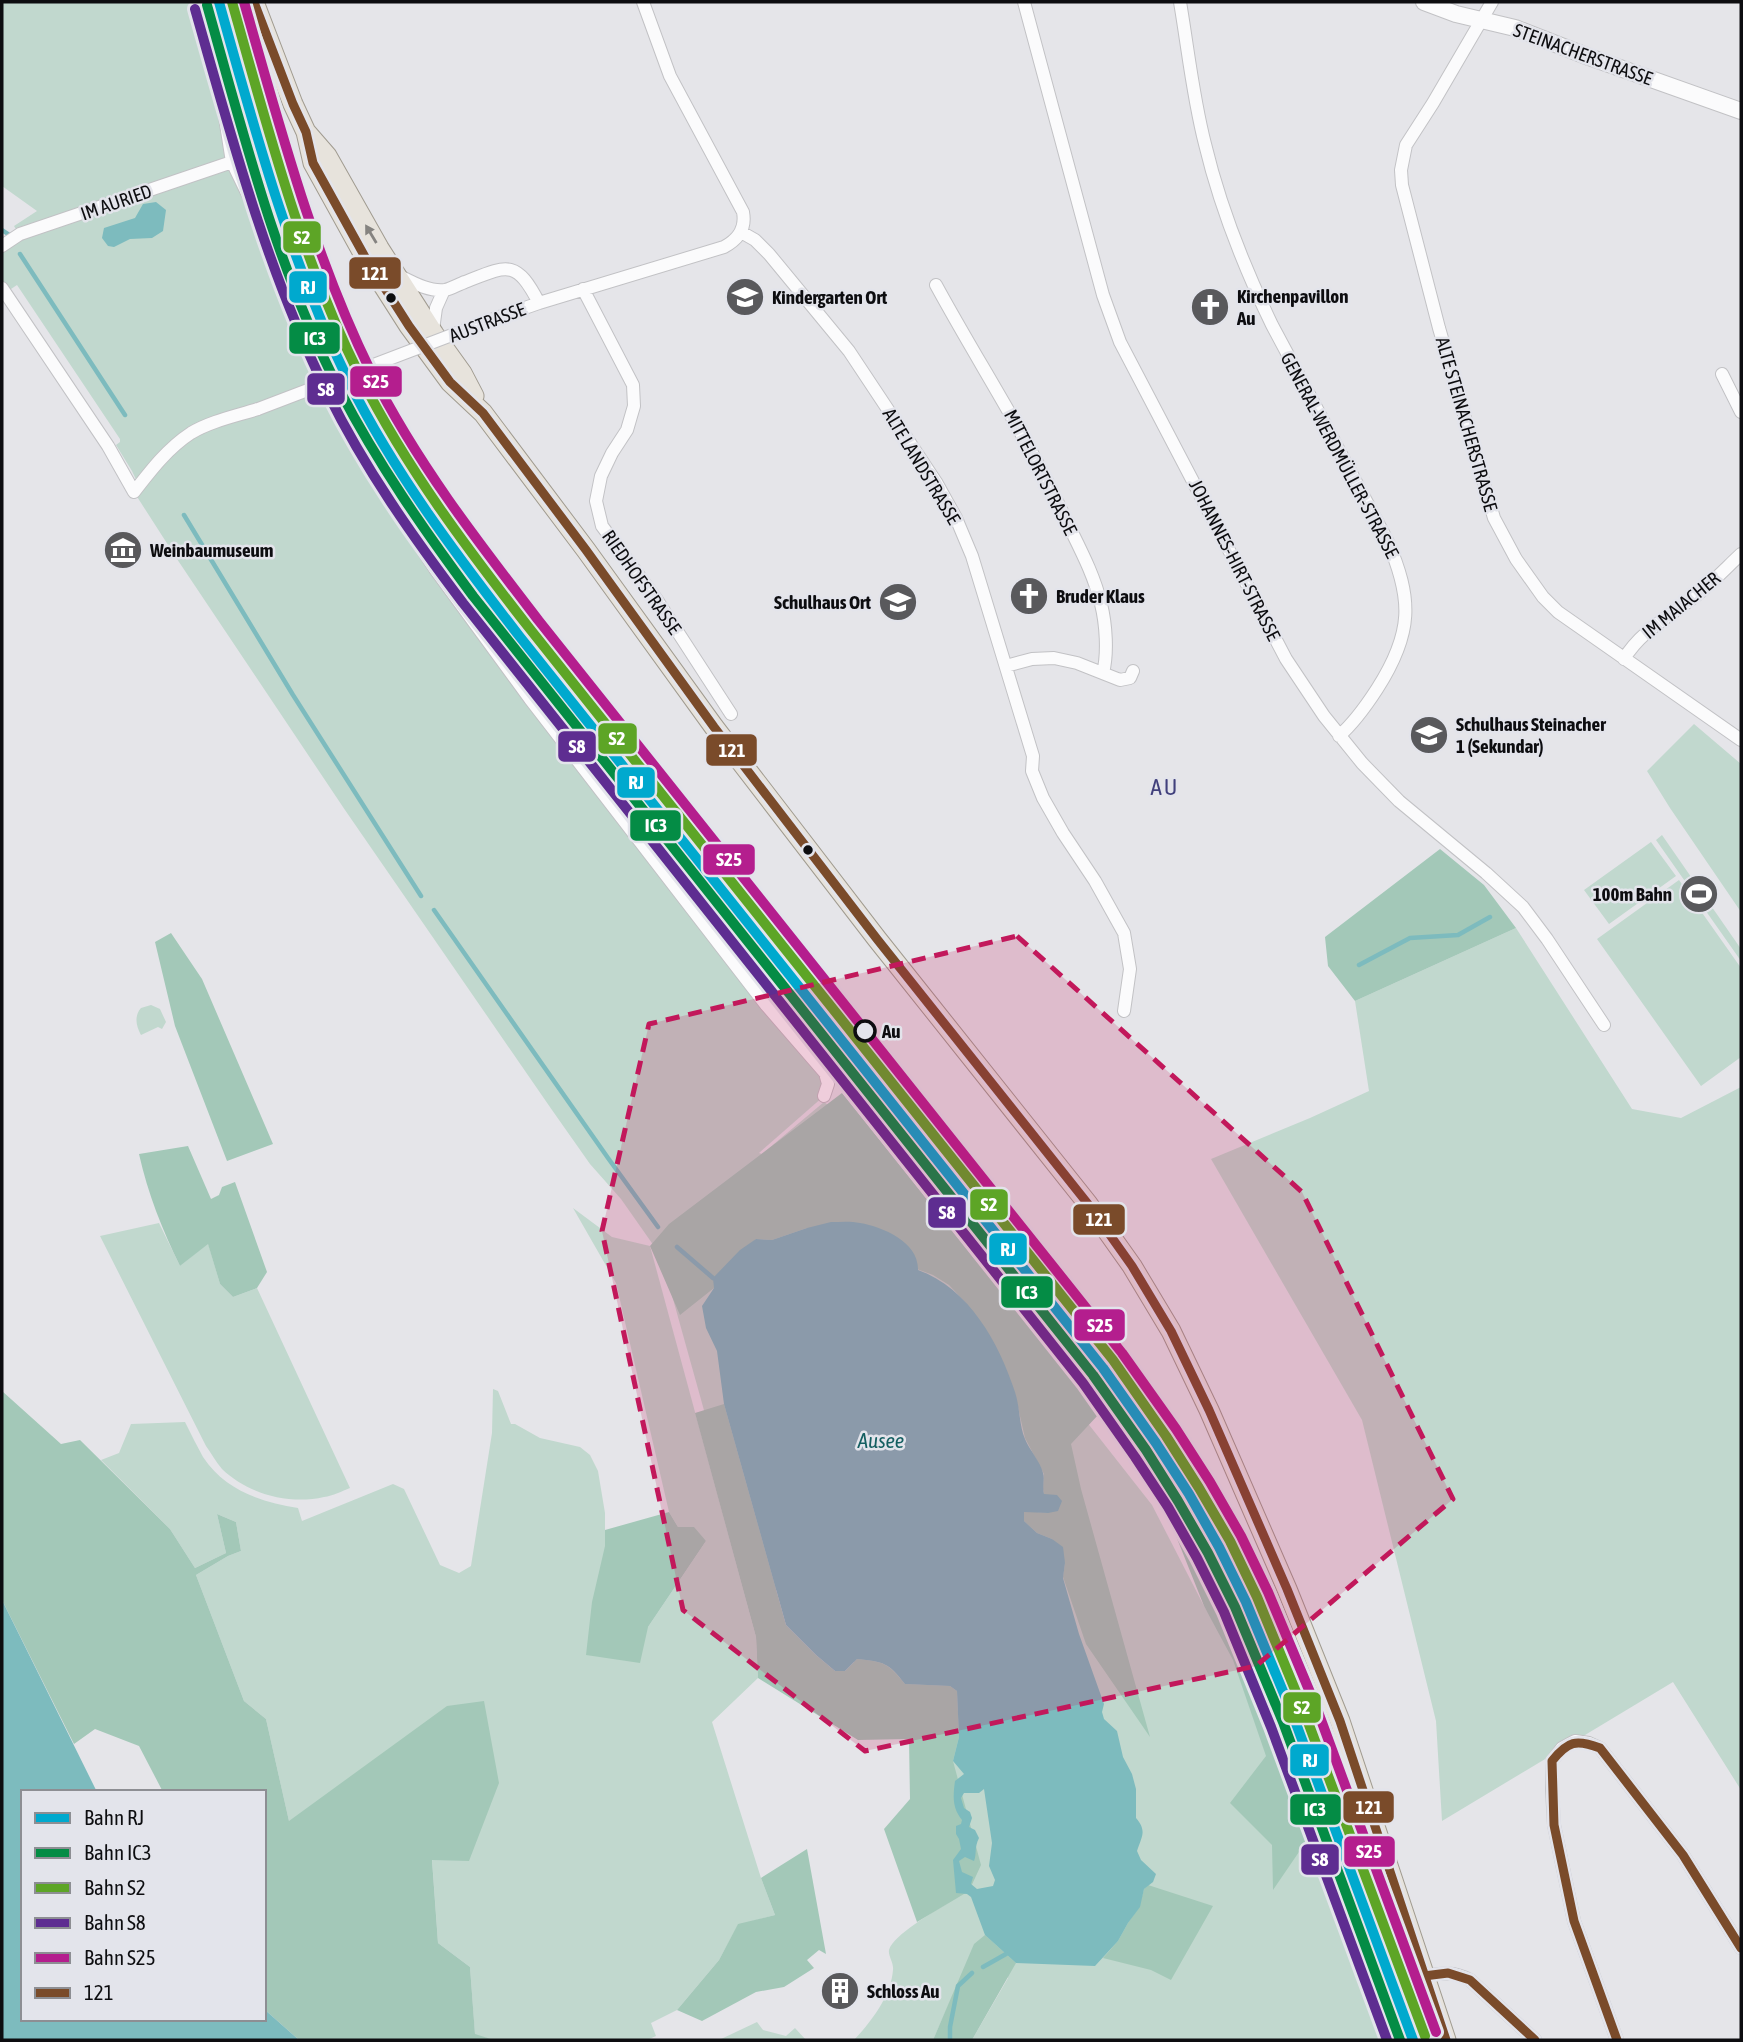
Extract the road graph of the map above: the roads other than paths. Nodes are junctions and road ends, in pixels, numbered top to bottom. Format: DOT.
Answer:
graph roads {
  1 [pos="200,2"];
  2 [pos="254,2"];
  3 [pos="643,2"];
  4 [pos="1019,2"];
  5 [pos="1180,2"];
  6 [pos="1424,2"];
  7 [pos="1492,2"];
  8 [pos="1483,20"];
  9 [pos="1741,111"];
  10 [pos="306,132"];
  11 [pos="232,162"];
  12 [pos="741,232"];
  13 [pos="2,246"];
  14 [pos="395,273"];
  15 [pos="936,285"];
  16 [pos="2,288"];
  17 [pos="583,289"];
  18 [pos="444,290"];
  19 [pos="539,303"];
  20 [pos="433,334"];
  21 [pos="1722,374"];
  22 [pos="1741,412"];
  23 [pos="483,413"];
  24 [pos="1741,554"];
  25 [pos="1624,659"];
  26 [pos="1006,666"];
  27 [pos="1133,671"];
  28 [pos="1102,673"];
  29 [pos="731,714"];
  30 [pos="1339,736"];
  31 [pos="1741,740"];
  32 [pos="1124,1011"];
  33 [pos="1604,1025"];
  34 [pos="824,1096"];
  35 [pos="1340,1910"];
  36 [pos="1741,1948"];
  37 [pos="1424,1976"];
  38 [pos="1391,2040"];
  39 [pos="1446,2040"];
  40 [pos="1535,2040"];
  41 [pos="1618,2040"];
  1 -- 11 [label="street"];
  2 -- 10 [label="main road"];
  3 -- 12 [label="street"];
  4 -- 30 [label="street, JOHANNES-HIRT-STRASSE"];
  5 -- 30 [label="street, GENERAL-WERDMÜLLER-STRASSE"];
  6 -- 8 [label="street, STEINACHERSTRASSE"];
  7 -- 8 [label="street, ALTE STEINACHERSTRASSE"];
  8 -- 9 [label="street, STEINACHERSTRASSE"];
  8 -- 25 [label="street, ALTE STEINACHERSTRASSE"];
  14 -- 10 [label="main road, one-way"];
  10 -- 23 [label="main road"];
  11 -- 13 [label="street, IM AURIED"];
  11 -- 34 [label="street"];
  12 -- 17 [label="street, AUSTRASSE"];
  12 -- 26 [label="street, ALTE LANDSTRASSE"];
  14 -- 18 [label="street"];
  14 -- 20 [label="main road"];
  15 -- 28 [label="street, MITTELORTSTRASSE"];
  16 -- 19 [label="street, AUSTRASSE, bridge"];
  17 -- 19 [label="street, AUSTRASSE"];
  17 -- 29 [label="street, RIEDHOFSTRASSE"];
  18 -- 19 [label="street"];
  18 -- 20 [label="street"];
  20 -- 23 [label="main road"];
  21 -- 22 [label="street"];
  23 -- 37 [label="main road"];
  24 -- 25 [label="street, IM MAIACHER"];
  25 -- 31 [label="street, ALTE STEINACHERSTRASSE"];
  26 -- 28 [label="street"];
  26 -- 32 [label="street, ALTE LANDSTRASSE"];
  27 -- 28 [label="street"];
  30 -- 33 [label="street, JOHANNES-HIRT-STRASSE"];
  35 -- 38 [label="street"];
  36 -- 41 [label="street"];
  37 -- 39 [label="main road"];
  37 -- 40 [label="street"];
}
